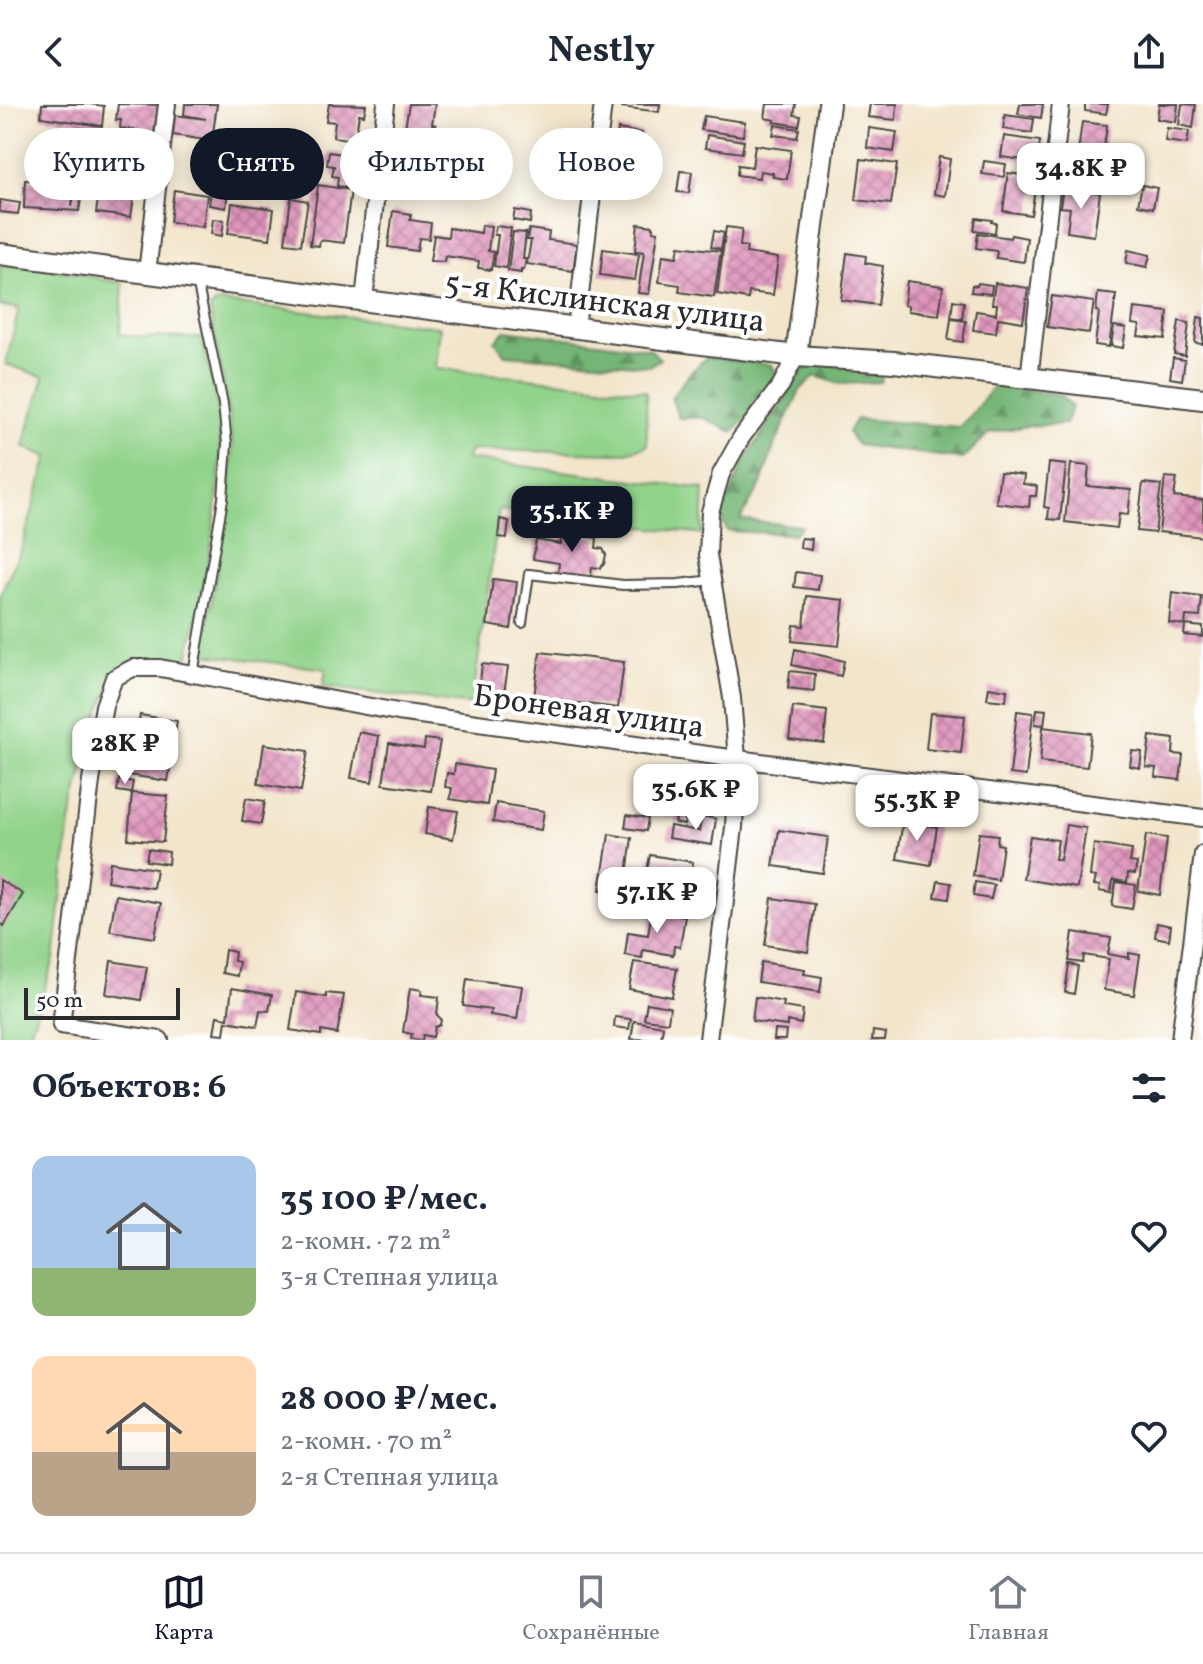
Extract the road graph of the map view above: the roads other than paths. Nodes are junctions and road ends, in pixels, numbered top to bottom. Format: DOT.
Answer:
graph roads {
  1 [pos="167,104"];
  2 [pos="386,104"];
  3 [pos="603,104"];
  4 [pos="829,104"];
  5 [pos="1061,104"];
  6 [pos="0,254"];
  7 [pos="147,273"];
  8 [pos="197,281"];
  9 [pos="364,300"];
  10 [pos="576,328"];
  11 [pos="796,356"];
  12 [pos="1029,379"];
  13 [pos="1203,399"];
  14 [pos="713,580"];
  15 [pos="522,623"];
  16 [pos="193,674"];
  17 [pos="737,759"];
  18 [pos="1203,818"];
  19 [pos="1203,854"];
  20 [pos="160,1040"];
  21 [pos="708,1040"];
  22 [pos="1180,1040"];
  1 -- 7 [label="street"];
  2 -- 9 [label="street"];
  3 -- 10 [label="street"];
  4 -- 11 [label="street"];
  5 -- 12 [label="street"];
  6 -- 7 [label="street, 5-я Кислинская улица"];
  7 -- 8 [label="street, 5-я Кислинская улица"];
  8 -- 9 [label="street, 5-я Кислинская улица"];
  8 -- 16 [label="lane"];
  9 -- 10 [label="street, 5-я Кислинская улица"];
  10 -- 11 [label="street, 5-я Кислинская улица"];
  11 -- 12 [label="street, 5-я Кислинская улица"];
  11 -- 14 [label="street"];
  12 -- 13 [label="street, 5-я Кислинская улица"];
  14 -- 15 [label="lane"];
  14 -- 17 [label="street"];
  16 -- 17 [label="street, Броневая улица"];
  16 -- 20 [label="street, Броневая улица"];
  17 -- 18 [label="street, Броневая улица"];
  17 -- 21 [label="street"];
  19 -- 22 [label="street"];
}
